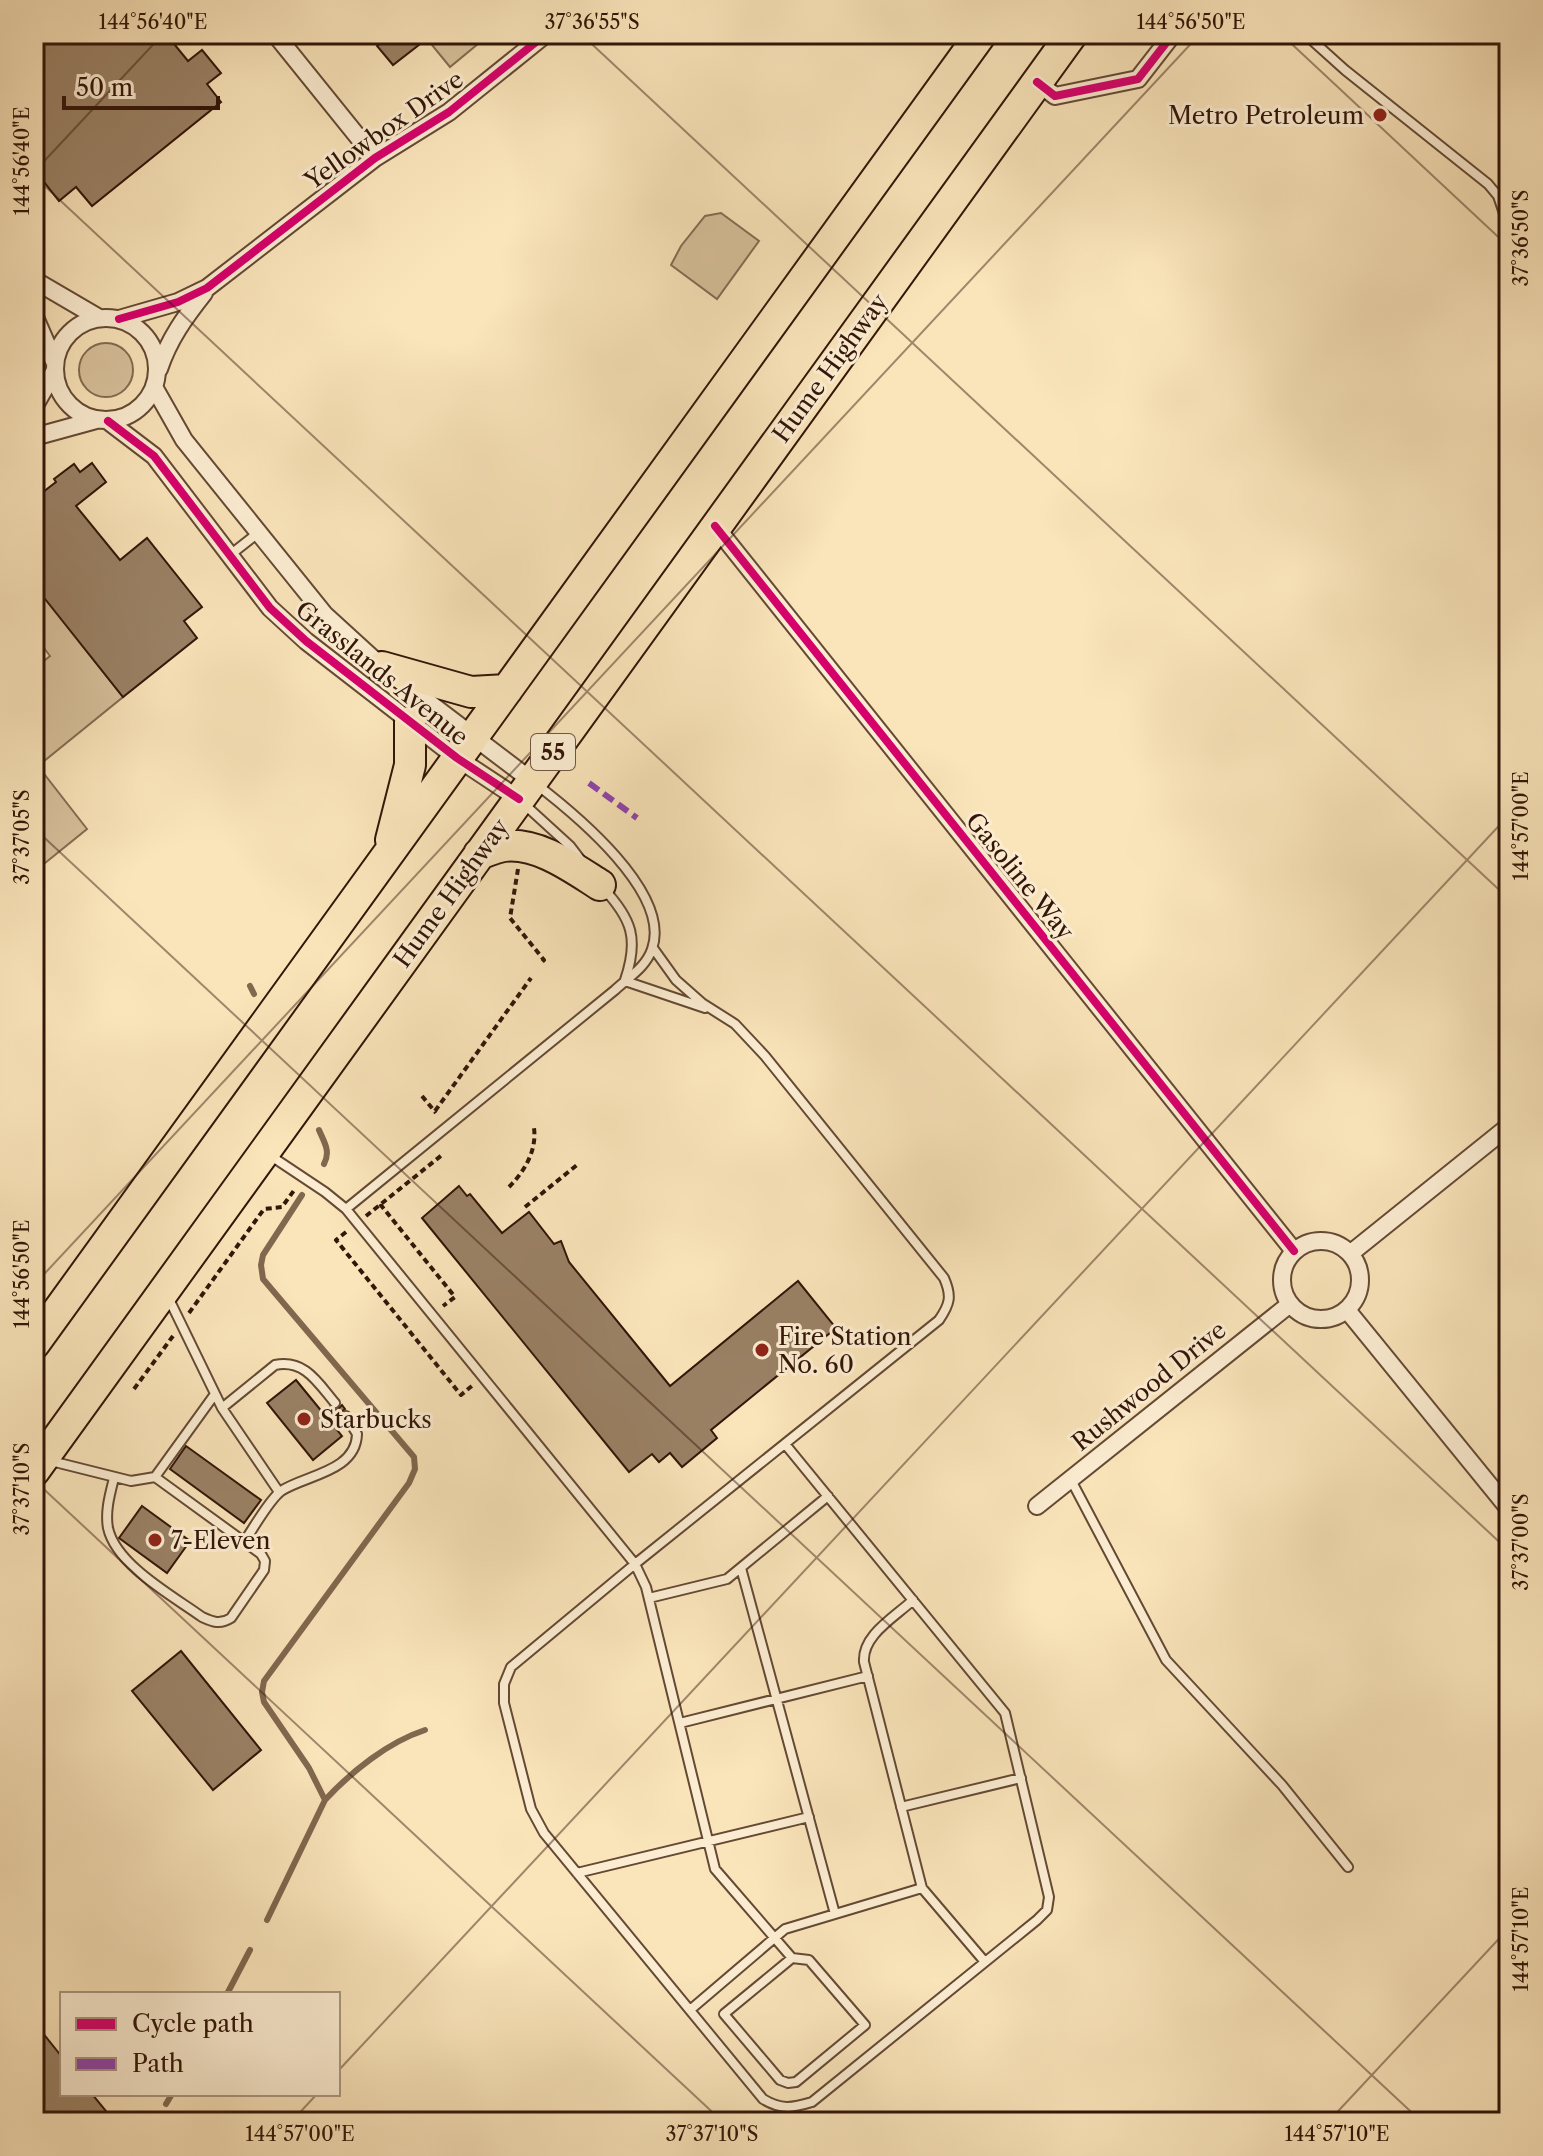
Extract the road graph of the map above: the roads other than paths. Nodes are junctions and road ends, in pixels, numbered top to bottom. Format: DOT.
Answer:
graph roads {
  1 [pos="275,34"];
  2 [pos="546,34"];
  3 [pos="981,34"];
  4 [pos="1072,34"];
  5 [pos="1173,34"];
  6 [pos="1305,34"];
  7 [pos="1037,82"];
  8 [pos="375,158"];
  9 [pos="1509,228"];
  10 [pos="34,280"];
  11 [pos="207,288"];
  12 [pos="34,315"];
  13 [pos="99,318"];
  14 [pos="119,319"];
  15 [pos="54,367"];
  16 [pos="156,381"];
  17 [pos="34,407"];
  18 [pos="102,421"];
  19 [pos="34,437"];
  20 [pos="715,526"];
  21 [pos="258,533"];
  22 [pos="229,555"];
  23 [pos="382,667"];
  24 [pos="507,690"];
  25 [pos="410,722"];
  26 [pos="464,748"];
  27 [pos="525,790"];
  28 [pos="388,854"];
  29 [pos="479,854"];
  30 [pos="600,885"];
  31 [pos="653,948"];
  32 [pos="625,981"];
  33 [pos="721,1014"];
  34 [pos="1509,1126"];
  35 [pos="264,1151"];
  36 [pos="346,1209"];
  37 [pos="1294,1251"];
  38 [pos="1351,1253"];
  39 [pos="164,1289"];
  40 [pos="1290,1304"];
  41 [pos="1347,1310"];
  42 [pos="34,1344"];
  43 [pos="215,1394"];
  44 [pos="335,1403"];
  45 [pos="222,1408"];
  46 [pos="346,1416"];
  47 [pos="785,1444"];
  48 [pos="38,1464"];
  49 [pos="155,1477"];
  50 [pos="114,1478"];
  51 [pos="1071,1479"];
  52 [pos="279,1492"];
  53 [pos="828,1496"];
  54 [pos="1037,1506"];
  55 [pos="1509,1509"];
  56 [pos="244,1542"];
  57 [pos="635,1564"];
  58 [pos="741,1568"];
  59 [pos="649,1598"];
  60 [pos="913,1600"];
  61 [pos="868,1676"];
  62 [pos="776,1699"];
  63 [pos="680,1723"];
  64 [pos="1021,1778"];
  65 [pos="901,1807"];
  66 [pos="809,1817"];
  67 [pos="708,1842"];
  68 [pos="1348,1867"];
  69 [pos="577,1873"];
  70 [pos="922,1888"];
  71 [pos="835,1914"];
  72 [pos="774,1937"];
  73 [pos="792,1958"];
  74 [pos="985,1962"];
  75 [pos="690,2010"];
  1 -- 8 [label="street"];
  2 -- 8 [label="street, Yellowbox Drive"];
  3 -- 24 [label="highway"];
  4 -- 7 [label="highway, Hume Highway / 55"];
  5 -- 7 [label="street"];
  6 -- 9 [label="lane"];
  7 -- 20 [label="highway, Hume Highway / 55"];
  8 -- 11 [label="street, Yellowbox Drive"];
  10 -- 13 [label="street"];
  11 -- 14 [label="street"];
  11 -- 16 [label="street"];
  12 -- 15 [label="street"];
  13 -- 14 [label="street"];
  13 -- 15 [label="street"];
  14 -- 16 [label="street"];
  15 -- 17 [label="street"];
  15 -- 18 [label="street"];
  16 -- 18 [label="street"];
  16 -- 21 [label="street, Grasslands Avenue"];
  18 -- 19 [label="street"];
  18 -- 22 [label="street, Grasslands Avenue"];
  20 -- 27 [label="highway, Hume Highway / 55"];
  20 -- 37 [label="street, Gasoline Way"];
  21 -- 22 [label="lane"];
  21 -- 23 [label="street, Grasslands Avenue"];
  22 -- 25 [label="street, Grasslands Avenue"];
  23 -- 24 [label="highway"];
  23 -- 26 [label="street, Grasslands Avenue"];
  24 -- 26 [label="highway"];
  25 -- 26 [label="street, Grasslands Avenue"];
  25 -- 28 [label="highway"];
  26 -- 27 [label="street, Grasslands Avenue"];
  26 -- 27 [label="street, Grasslands Avenue"];
  26 -- 28 [label="highway"];
  27 -- 29 [label="highway, Hume Highway / 55"];
  27 -- 30 [label="lane"];
  27 -- 31 [label="lane"];
  28 -- 42 [label="highway"];
  29 -- 30 [label="highway"];
  29 -- 35 [label="highway, Hume Highway / 55"];
  30 -- 32 [label="lane"];
  31 -- 32 [label="lane"];
  31 -- 33 [label="lane"];
  32 -- 33 [label="lane"];
  32 -- 36 [label="lane"];
  33 -- 47 [label="lane"];
  34 -- 38 [label="street"];
  35 -- 36 [label="lane"];
  35 -- 39 [label="highway, Hume Highway / 55"];
  36 -- 57 [label="lane"];
  37 -- 38 [label="street"];
  37 -- 40 [label="street"];
  38 -- 41 [label="street"];
  39 -- 43 [label="lane"];
  39 -- 48 [label="highway, Hume Highway / 55"];
  40 -- 41 [label="street"];
  40 -- 51 [label="street, Rushwood Drive"];
  41 -- 55 [label="street"];
  43 -- 45 [label="lane"];
  43 -- 49 [label="lane"];
  44 -- 45 [label="lane"];
  45 -- 52 [label="lane"];
  46 -- 52 [label="lane"];
  47 -- 53 [label="lane"];
  47 -- 57 [label="lane"];
  48 -- 50 [label="lane"];
  49 -- 50 [label="lane"];
  49 -- 56 [label="lane"];
  50 -- 56 [label="lane"];
  51 -- 54 [label="street, Rushwood Drive"];
  51 -- 68 [label="lane"];
  52 -- 56 [label="lane"];
  53 -- 58 [label="lane"];
  53 -- 60 [label="lane"];
  57 -- 59 [label="lane"];
  57 -- 69 [label="lane"];
  58 -- 59 [label="lane"];
  58 -- 62 [label="lane"];
  59 -- 63 [label="lane"];
  60 -- 61 [label="lane"];
  60 -- 64 [label="lane"];
  61 -- 62 [label="lane"];
  61 -- 65 [label="lane"];
  62 -- 63 [label="lane"];
  62 -- 66 [label="lane"];
  63 -- 67 [label="lane"];
  64 -- 65 [label="lane"];
  64 -- 74 [label="lane"];
  65 -- 70 [label="lane"];
  66 -- 67 [label="lane"];
  66 -- 71 [label="lane"];
  67 -- 69 [label="lane"];
  67 -- 72 [label="lane"];
  69 -- 75 [label="lane"];
  70 -- 71 [label="lane"];
  70 -- 74 [label="lane"];
  71 -- 72 [label="lane"];
  72 -- 73 [label="lane"];
  72 -- 75 [label="lane"];
  73 -- 73 [label="lane"];
  74 -- 75 [label="lane"];
}
